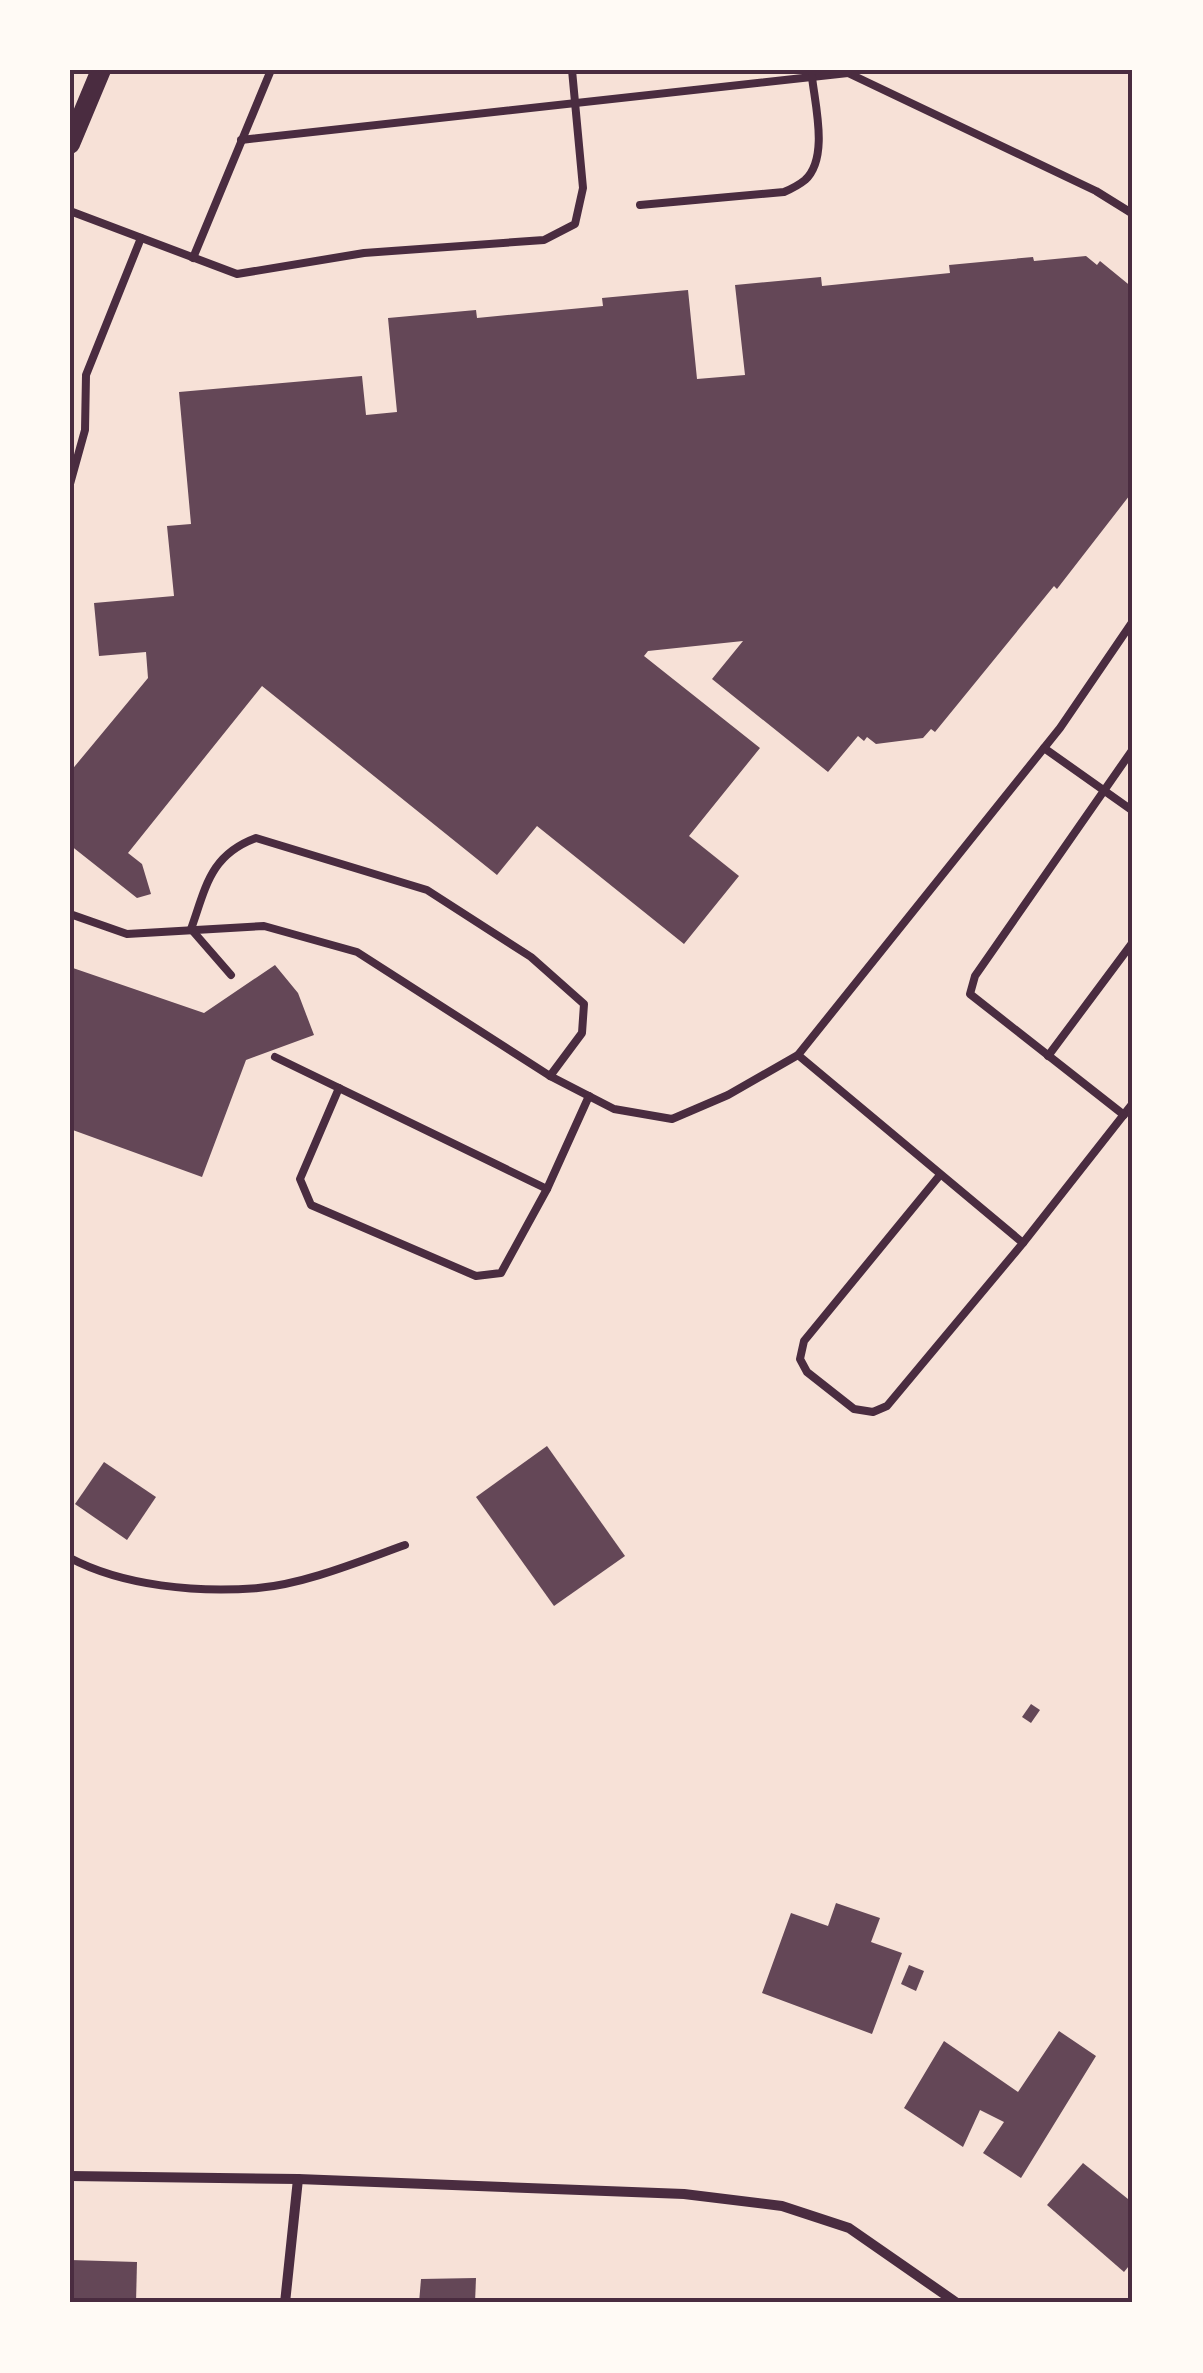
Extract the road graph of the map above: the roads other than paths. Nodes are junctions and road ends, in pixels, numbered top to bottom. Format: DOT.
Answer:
graph roads {
  1 [pos="101,70"];
  2 [pos="271,70"];
  3 [pos="572,70"];
  4 [pos="846,72"];
  5 [pos="812,76"];
  6 [pos="575,102"];
  7 [pos="242,140"];
  8 [pos="70,144"];
  9 [pos="640,205"];
  10 [pos="70,211"];
  11 [pos="1133,214"];
  12 [pos="141,238"];
  13 [pos="193,258"];
  14 [pos="70,484"];
  15 [pos="1133,621"];
  16 [pos="1044,748"];
  17 [pos="1133,749"];
  18 [pos="1104,791"];
  19 [pos="1133,812"];
  20 [pos="70,914"];
  21 [pos="190,929"];
  22 [pos="1133,942"];
  23 [pos="231,974"];
  24 [pos="798,1055"];
  25 [pos="1048,1056"];
  26 [pos="274,1057"];
  27 [pos="550,1076"];
  28 [pos="339,1088"];
  29 [pos="589,1096"];
  30 [pos="1133,1102"];
  31 [pos="1124,1114"];
  32 [pos="940,1175"];
  33 [pos="547,1189"];
  34 [pos="1023,1243"];
  35 [pos="405,1546"];
  36 [pos="70,1558"];
  37 [pos="70,2176"];
  38 [pos="298,2179"];
  39 [pos="286,2303"];
  40 [pos="956,2303"];
  1 -- 8 [label="main road"];
  2 -- 7 [label="lane"];
  3 -- 6 [label="lane"];
  4 -- 5 [label="lane"];
  4 -- 11 [label="lane"];
  5 -- 6 [label="lane"];
  5 -- 9 [label="lane"];
  6 -- 7 [label="lane"];
  6 -- 13 [label="lane"];
  7 -- 13 [label="lane"];
  10 -- 12 [label="lane"];
  12 -- 13 [label="lane"];
  12 -- 14 [label="lane"];
  15 -- 16 [label="lane"];
  16 -- 18 [label="lane"];
  16 -- 24 [label="lane"];
  17 -- 18 [label="lane"];
  18 -- 19 [label="lane"];
  18 -- 25 [label="lane"];
  20 -- 21 [label="lane"];
  21 -- 23 [label="lane"];
  21 -- 27 [label="lane"];
  21 -- 27 [label="lane"];
  22 -- 25 [label="lane"];
  24 -- 29 [label="lane"];
  24 -- 32 [label="lane"];
  25 -- 31 [label="lane"];
  26 -- 28 [label="lane"];
  27 -- 29 [label="lane"];
  28 -- 33 [label="lane"];
  28 -- 33 [label="lane"];
  29 -- 33 [label="lane"];
  30 -- 31 [label="lane"];
  31 -- 34 [label="lane"];
  32 -- 34 [label="lane"];
  32 -- 34 [label="lane"];
  35 -- 36 [label="lane"];
  37 -- 38 [label="street"];
  38 -- 39 [label="street"];
  38 -- 40 [label="street"];
}
